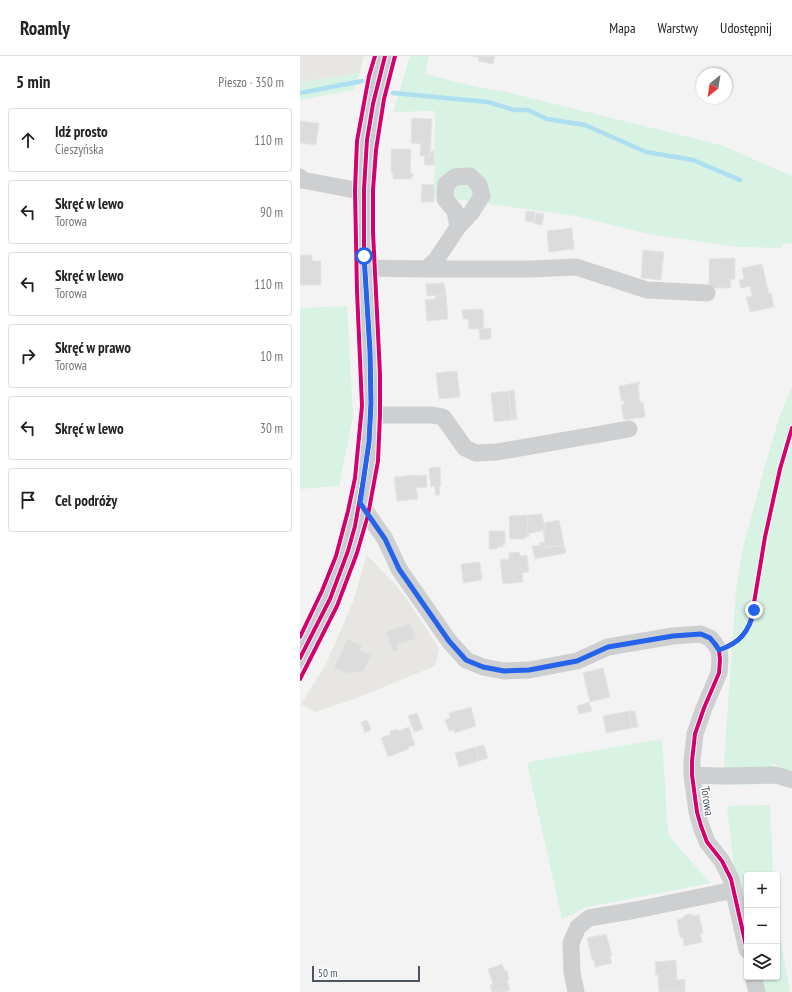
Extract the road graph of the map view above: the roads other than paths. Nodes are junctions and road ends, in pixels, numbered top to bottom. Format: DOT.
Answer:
graph roads {
  1 [pos="385,56"];
  2 [pos="300,177"];
  3 [pos="364,189"];
  4 [pos="458,227"];
  5 [pos="365,268"];
  6 [pos="426,269"];
  7 [pos="707,293"];
  8 [pos="370,415"];
  9 [pos="629,429"];
  10 [pos="360,503"];
  11 [pos="300,658"];
  12 [pos="692,776"];
  13 [pos="792,780"];
  14 [pos="734,890"];
  15 [pos="746,944"];
  16 [pos="754,980"];
  17 [pos="576,992"];
  18 [pos="756,992"];
  1 -- 3 [label="main road"];
  2 -- 3 [label="street"];
  3 -- 5 [label="main road"];
  4 -- 6 [label="street"];
  5 -- 6 [label="street"];
  5 -- 8 [label="main road"];
  6 -- 7 [label="street"];
  8 -- 9 [label="street"];
  8 -- 10 [label="main road"];
  10 -- 11 [label="main road"];
  10 -- 12 [label="street, Torowa"];
  12 -- 13 [label="street"];
  12 -- 14 [label="street, Torowa"];
  14 -- 15 [label="street, Torowa"];
  14 -- 17 [label="street"];
  16 -- 18 [label="street"];
}
